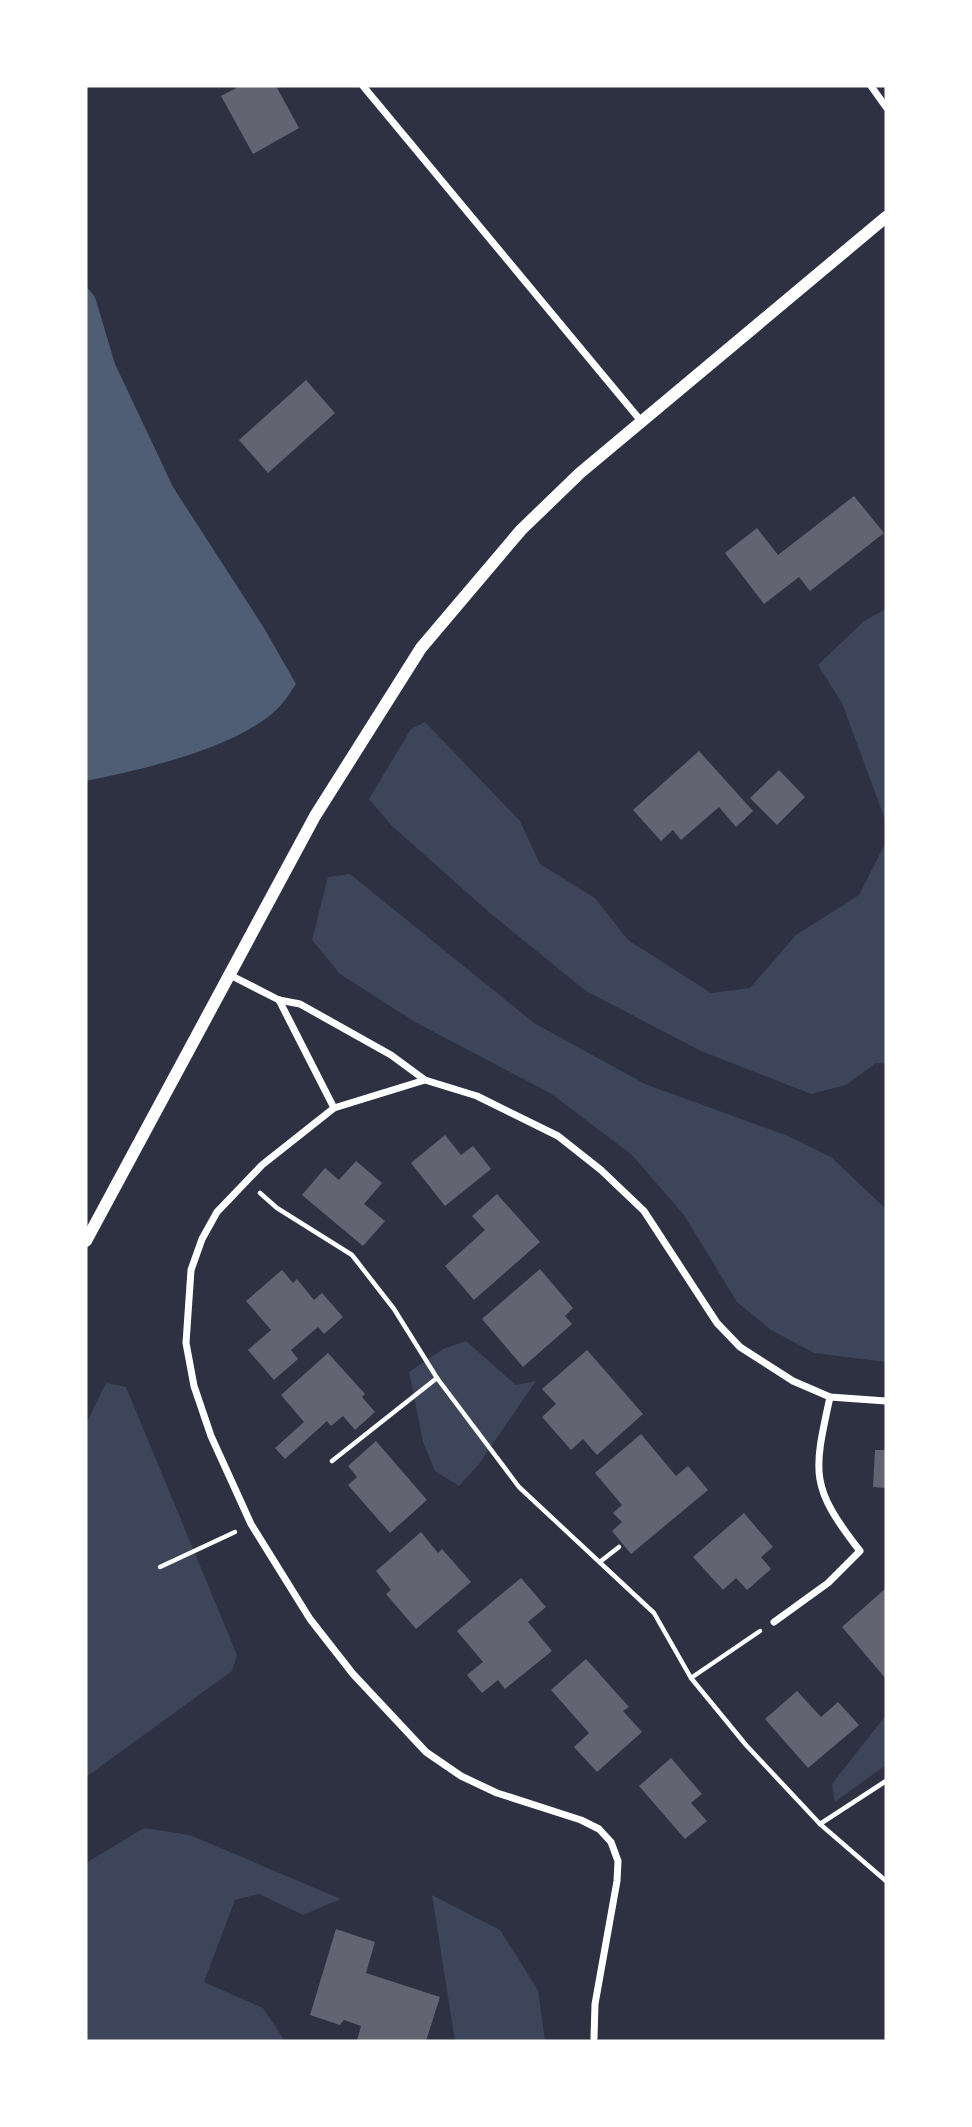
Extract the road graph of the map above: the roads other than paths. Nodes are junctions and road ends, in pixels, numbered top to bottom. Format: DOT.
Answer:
graph roads {
  1 [pos="363,86"];
  2 [pos="871,86"];
  3 [pos="886,107"];
  4 [pos="886,217"];
  5 [pos="641,421"];
  6 [pos="230,975"];
  7 [pos="279,1000"];
  8 [pos="425,1080"];
  9 [pos="334,1108"];
  10 [pos="86,1241"];
  11 [pos="830,1397"];
  12 [pos="886,1401"];
  13 [pos="774,1622"];
  14 [pos="594,2038"];
  1 -- 5 [label="street"];
  2 -- 3 [label="street"];
  4 -- 5 [label="street"];
  5 -- 6 [label="street"];
  6 -- 7 [label="street"];
  6 -- 10 [label="street"];
  7 -- 8 [label="street"];
  7 -- 9 [label="street"];
  8 -- 9 [label="street"];
  8 -- 11 [label="street"];
  9 -- 14 [label="street"];
  11 -- 12 [label="street"];
  11 -- 13 [label="street"];
}
